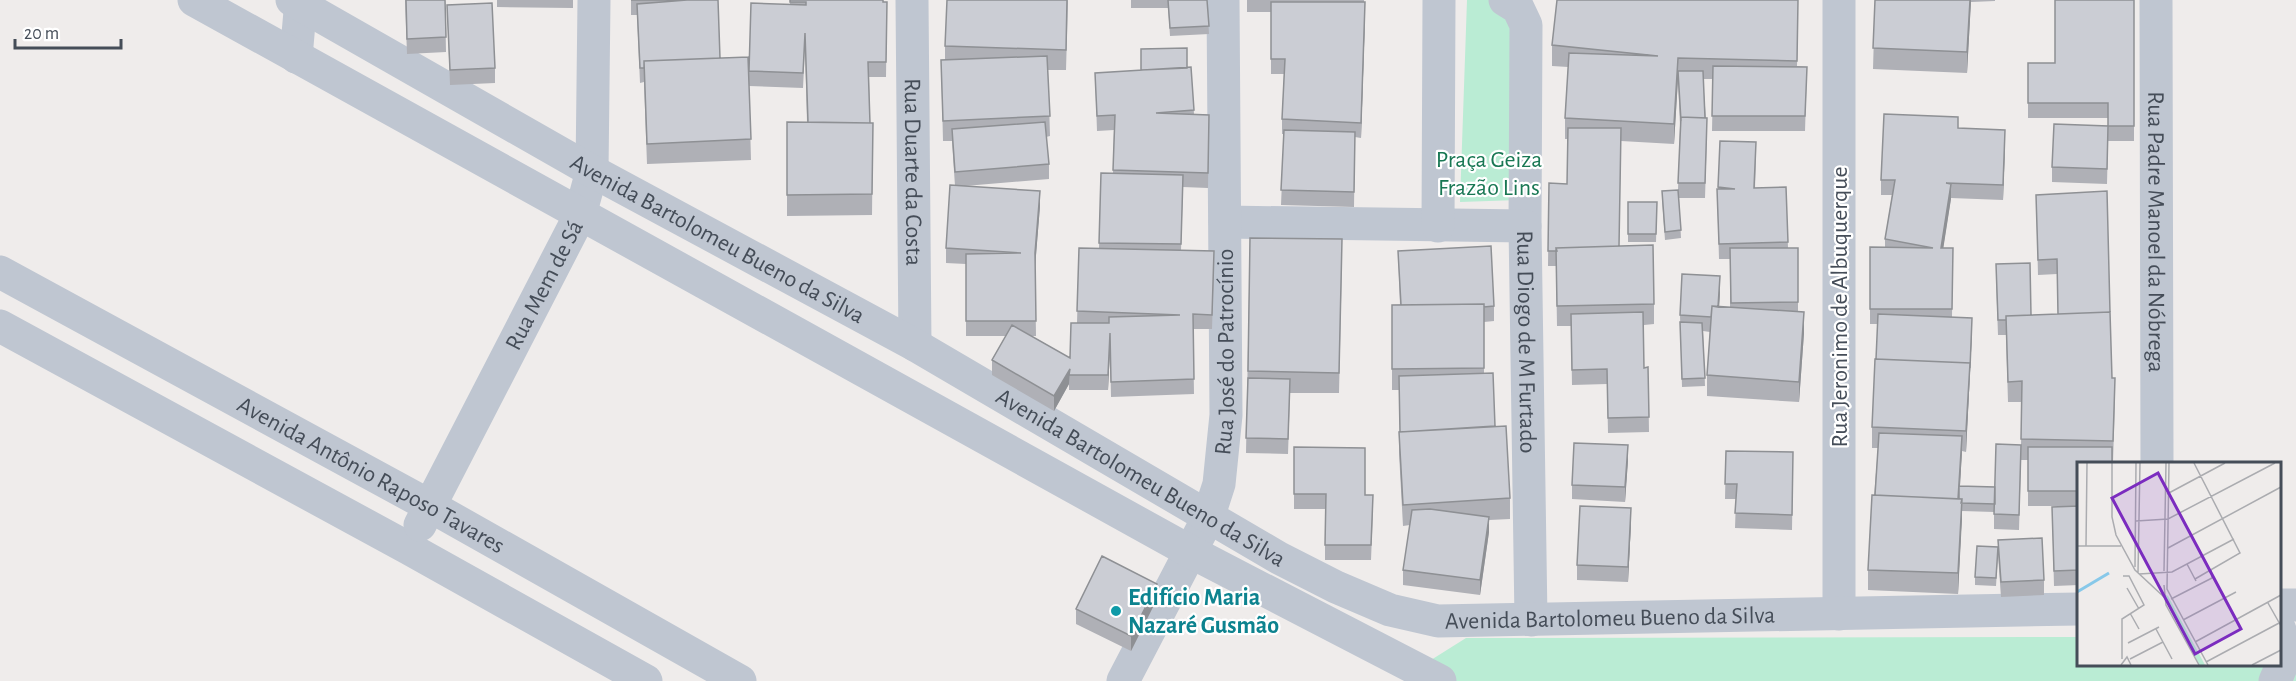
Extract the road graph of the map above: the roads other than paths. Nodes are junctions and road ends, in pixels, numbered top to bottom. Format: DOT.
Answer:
graph roads {
  1 [pos="194,0"];
  2 [pos="594,0"];
  3 [pos="912,0"];
  4 [pos="1223,0"];
  5 [pos="1439,0"];
  6 [pos="1505,0"];
  7 [pos="1839,0"];
  8 [pos="2156,0"];
  9 [pos="298,2"];
  10 [pos="296,57"];
  11 [pos="592,171"];
  12 [pos="580,215"];
  13 [pos="1225,222"];
  14 [pos="1525,225"];
  15 [pos="1438,226"];
  16 [pos="0,272"];
  17 [pos="0,326"];
  18 [pos="915,345"];
  19 [pos="2157,462"];
  20 [pos="430,506"];
  21 [pos="1208,518"];
  22 [pos="408,548"];
  23 [pos="1191,552"];
  24 [pos="2077,609"];
  25 [pos="1839,614"];
  26 [pos="1531,620"];
  27 [pos="1438,621"];
  28 [pos="2281,636"];
  29 [pos="1432,676"];
  30 [pos="646,681"];
  31 [pos="740,681"];
  32 [pos="1123,681"];
  33 [pos="2275,681"];
  1 -- 10 [label="street, Avenida Bartolomeu Bueno da Silva"];
  2 -- 11 [label="street, Rua Mem de Sá"];
  3 -- 18 [label="street, Rua Duarte da Costa"];
  4 -- 13 [label="street, Rua José do Patrocínio"];
  5 -- 15 [label="street"];
  6 -- 14 [label="street, Rua Diogo de M Furtado"];
  7 -- 25 [label="street, Rua Jeronimo de Albuquerque"];
  8 -- 19 [label="street, Rua Padre Manoel da Nóbrega"];
  9 -- 10 [label="street"];
  9 -- 11 [label="street, Avenida Bartolomeu Bueno da Silva"];
  10 -- 12 [label="street, Avenida Bartolomeu Bueno da Silva"];
  11 -- 12 [label="street, Rua Mem de Sá"];
  11 -- 18 [label="street, Avenida Bartolomeu Bueno da Silva"];
  12 -- 20 [label="street, Rua Mem de Sá"];
  12 -- 23 [label="street, Avenida Bartolomeu Bueno da Silva"];
  13 -- 15 [label="street"];
  13 -- 21 [label="street, Rua José do Patrocínio"];
  14 -- 15 [label="street"];
  14 -- 26 [label="street, Rua Diogo de M Furtado"];
  16 -- 20 [label="street, Avenida Antônio Raposo Tavares"];
  17 -- 22 [label="street, Avenida Antônio Raposo Tavares"];
  18 -- 21 [label="street, Avenida Bartolomeu Bueno da Silva"];
  20 -- 22 [label="street, Rua Mem de Sá"];
  20 -- 31 [label="street, Avenida Antônio Raposo Tavares"];
  21 -- 23 [label="street, Rua José do Patrocínio"];
  21 -- 27 [label="street, Avenida Bartolomeu Bueno da Silva"];
  22 -- 30 [label="street, Avenida Antônio Raposo Tavares"];
  23 -- 29 [label="street, Avenida Bartolomeu Bueno da Silva"];
  23 -- 32 [label="street, Rua José do Patrocínio"];
  24 -- 25 [label="street, Avenida Bartolomeu Bueno da Silva"];
  25 -- 26 [label="street, Avenida Bartolomeu Bueno da Silva"];
  26 -- 27 [label="street, Avenida Bartolomeu Bueno da Silva"];
  27 -- 29 [label="street"];
  28 -- 33 [label="street"];
}
